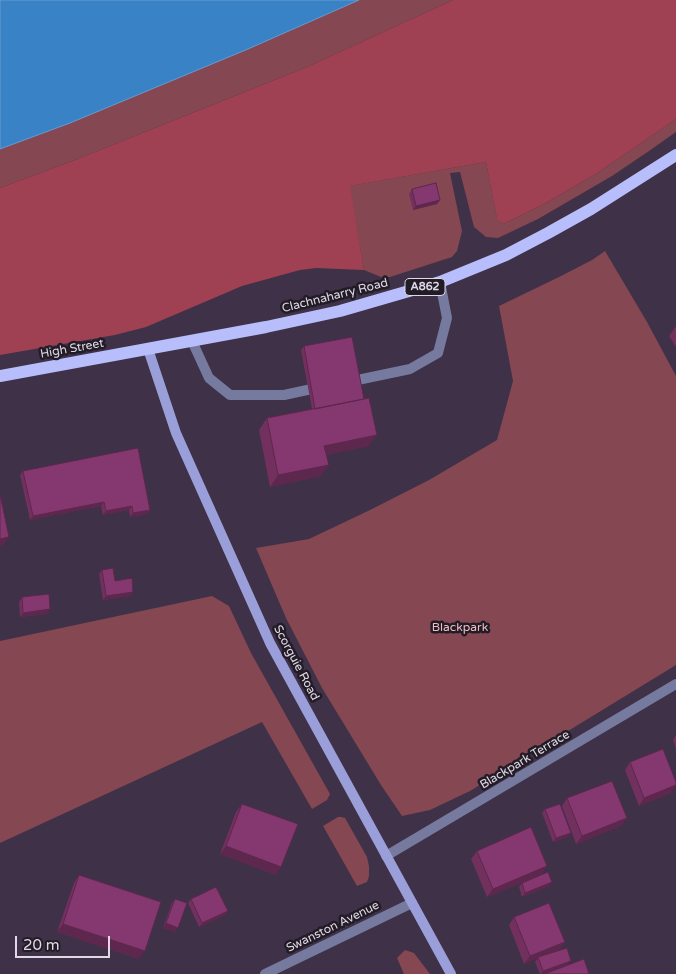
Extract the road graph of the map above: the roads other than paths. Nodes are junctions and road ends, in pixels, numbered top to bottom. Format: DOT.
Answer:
graph roads {
  1 [pos="676,155"];
  2 [pos="440,282"];
  3 [pos="192,341"];
  4 [pos="148,349"];
  5 [pos="0,376"];
  6 [pos="676,684"];
  7 [pos="386,856"];
  8 [pos="412,903"];
  9 [pos="264,974"];
  10 [pos="452,974"];
  1 -- 2 [label="main road, Clachnaharry Road / A862"];
  2 -- 3 [label="main road, Clachnaharry Road / A862"];
  2 -- 3 [label="street"];
  3 -- 4 [label="main road, Clachnaharry Road / A862"];
  4 -- 5 [label="main road, High Street / A862"];
  4 -- 7 [label="street, Scorguie Road"];
  6 -- 7 [label="street, Blackpark Terrace"];
  7 -- 8 [label="street, Scorguie Road"];
  8 -- 9 [label="street, Swanston Avenue"];
  8 -- 10 [label="street, Scorguie Road"];
}
